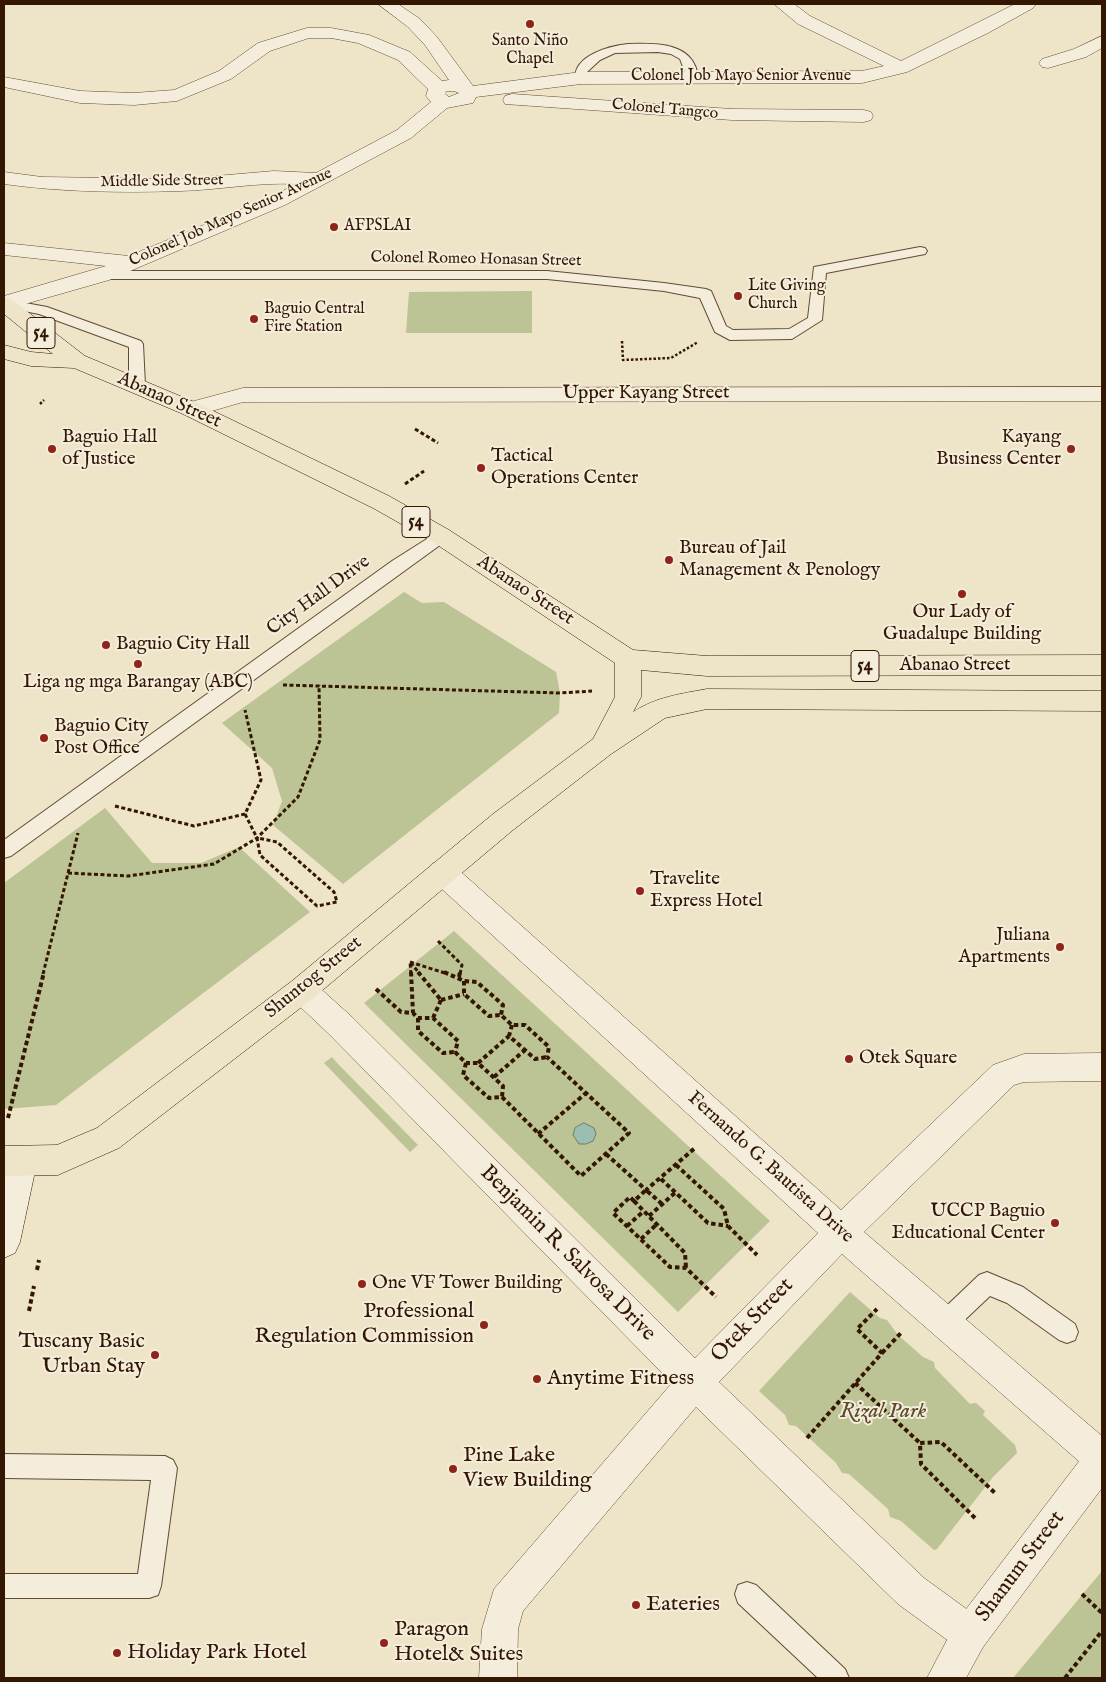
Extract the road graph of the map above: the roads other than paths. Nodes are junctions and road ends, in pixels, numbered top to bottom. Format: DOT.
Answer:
graph roads {
  1 [pos="387,4"];
  2 [pos="783,4"];
  3 [pos="1027,4"];
  4 [pos="1102,41"];
  5 [pos="1048,64"];
  6 [pos="901,68"];
  7 [pos="581,78"];
  8 [pos="692,78"];
  9 [pos="4,82"];
  10 [pos="465,92"];
  11 [pos="440,95"];
  12 [pos="864,116"];
  13 [pos="4,178"];
  14 [pos="321,180"];
  15 [pos="4,249"];
  16 [pos="920,251"];
  17 [pos="131,263"];
  18 [pos="102,275"];
  19 [pos="4,303"];
  20 [pos="4,352"];
  21 [pos="78,361"];
  22 [pos="137,385"];
  23 [pos="1102,394"];
  24 [pos="191,409"];
  25 [pos="441,536"];
  26 [pos="628,659"];
  27 [pos="1102,665"];
  28 [pos="935,666"];
  29 [pos="707,699"];
  30 [pos="940,699"];
  31 [pos="1102,701"];
  32 [pos="602,747"];
  33 [pos="4,850"];
  34 [pos="442,872"];
  35 [pos="302,990"];
  36 [pos="1102,1067"];
  37 [pos="12,1162"];
  38 [pos="841,1232"];
  39 [pos="4,1242"];
  40 [pos="944,1323"];
  41 [pos="1067,1332"];
  42 [pos="696,1381"];
  43 [pos="1102,1459"];
  44 [pos="4,1466"];
  45 [pos="4,1586"];
  46 [pos="747,1594"];
  47 [pos="970,1634"];
  48 [pos="498,1678"];
  49 [pos="836,1678"];
  50 [pos="946,1678"];
  1 -- 10 [label="street"];
  2 -- 6 [label="street"];
  3 -- 6 [label="street, Colonel Job Mayo Senior Avenue"];
  4 -- 5 [label="street"];
  6 -- 8 [label="street, Colonel Job Mayo Senior Avenue"];
  7 -- 8 [label="street, Colonel Job Mayo Senior Avenue"];
  7 -- 8 [label="lane"];
  7 -- 10 [label="street, Colonel Job Mayo Senior Avenue"];
  9 -- 11 [label="street"];
  10 -- 11 [label="street, Colonel Job Mayo Senior Avenue"];
  10 -- 12 [label="street, Colonel Tangco"];
  11 -- 14 [label="street, Colonel Job Mayo Senior Avenue"];
  13 -- 14 [label="street, Middle Side Street"];
  14 -- 17 [label="street, Colonel Job Mayo Senior Avenue"];
  15 -- 17 [label="street"];
  16 -- 18 [label="lane, Colonel Romeo Honasan Street"];
  17 -- 18 [label="street, Colonel Job Mayo Senior Avenue"];
  18 -- 19 [label="street, Colonel Job Mayo Senior Avenue"];
  19 -- 21 [label="highway, Abanao Street / 54"];
  19 -- 22 [label="lane"];
  20 -- 21 [label="highway"];
  21 -- 22 [label="highway, Abanao Street / 54"];
  22 -- 24 [label="highway, Abanao Street / 54"];
  23 -- 24 [label="street, Upper Kayang Street"];
  24 -- 25 [label="highway, Abanao Street / 54"];
  25 -- 26 [label="highway, Abanao Street / 54"];
  25 -- 33 [label="lane, City Hall Drive"];
  26 -- 28 [label="highway, Abanao Street / 54"];
  26 -- 32 [label="highway, Shuntog Street"];
  27 -- 28 [label="highway, Abanao Street / 54"];
  28 -- 30 [label="highway"];
  29 -- 30 [label="highway, Abanao Street / 54"];
  29 -- 32 [label="highway, Shuntog Street / 54"];
  30 -- 31 [label="highway, Abanao Street / 54"];
  32 -- 34 [label="highway, Shuntog Street"];
  34 -- 35 [label="highway, Shuntog Street"];
  34 -- 38 [label="street, Fernando G. Bautista Drive"];
  35 -- 37 [label="highway, Shuntog Street"];
  35 -- 42 [label="street, Benjamin R. Salvosa Drive"];
  36 -- 38 [label="street, Otek Street"];
  37 -- 39 [label="street"];
  38 -- 40 [label="street, Fernando G. Bautista Drive"];
  38 -- 42 [label="street, Otek Street"];
  40 -- 41 [label="lane"];
  40 -- 43 [label="street, Fernando G. Bautista Drive"];
  42 -- 47 [label="street, Benjamin R. Salvosa Drive"];
  42 -- 48 [label="street, Otek Street"];
  43 -- 47 [label="street, Shanum Street"];
  44 -- 45 [label="lane"];
  46 -- 49 [label="lane"];
  47 -- 50 [label="street, Shanum Street"];
}
